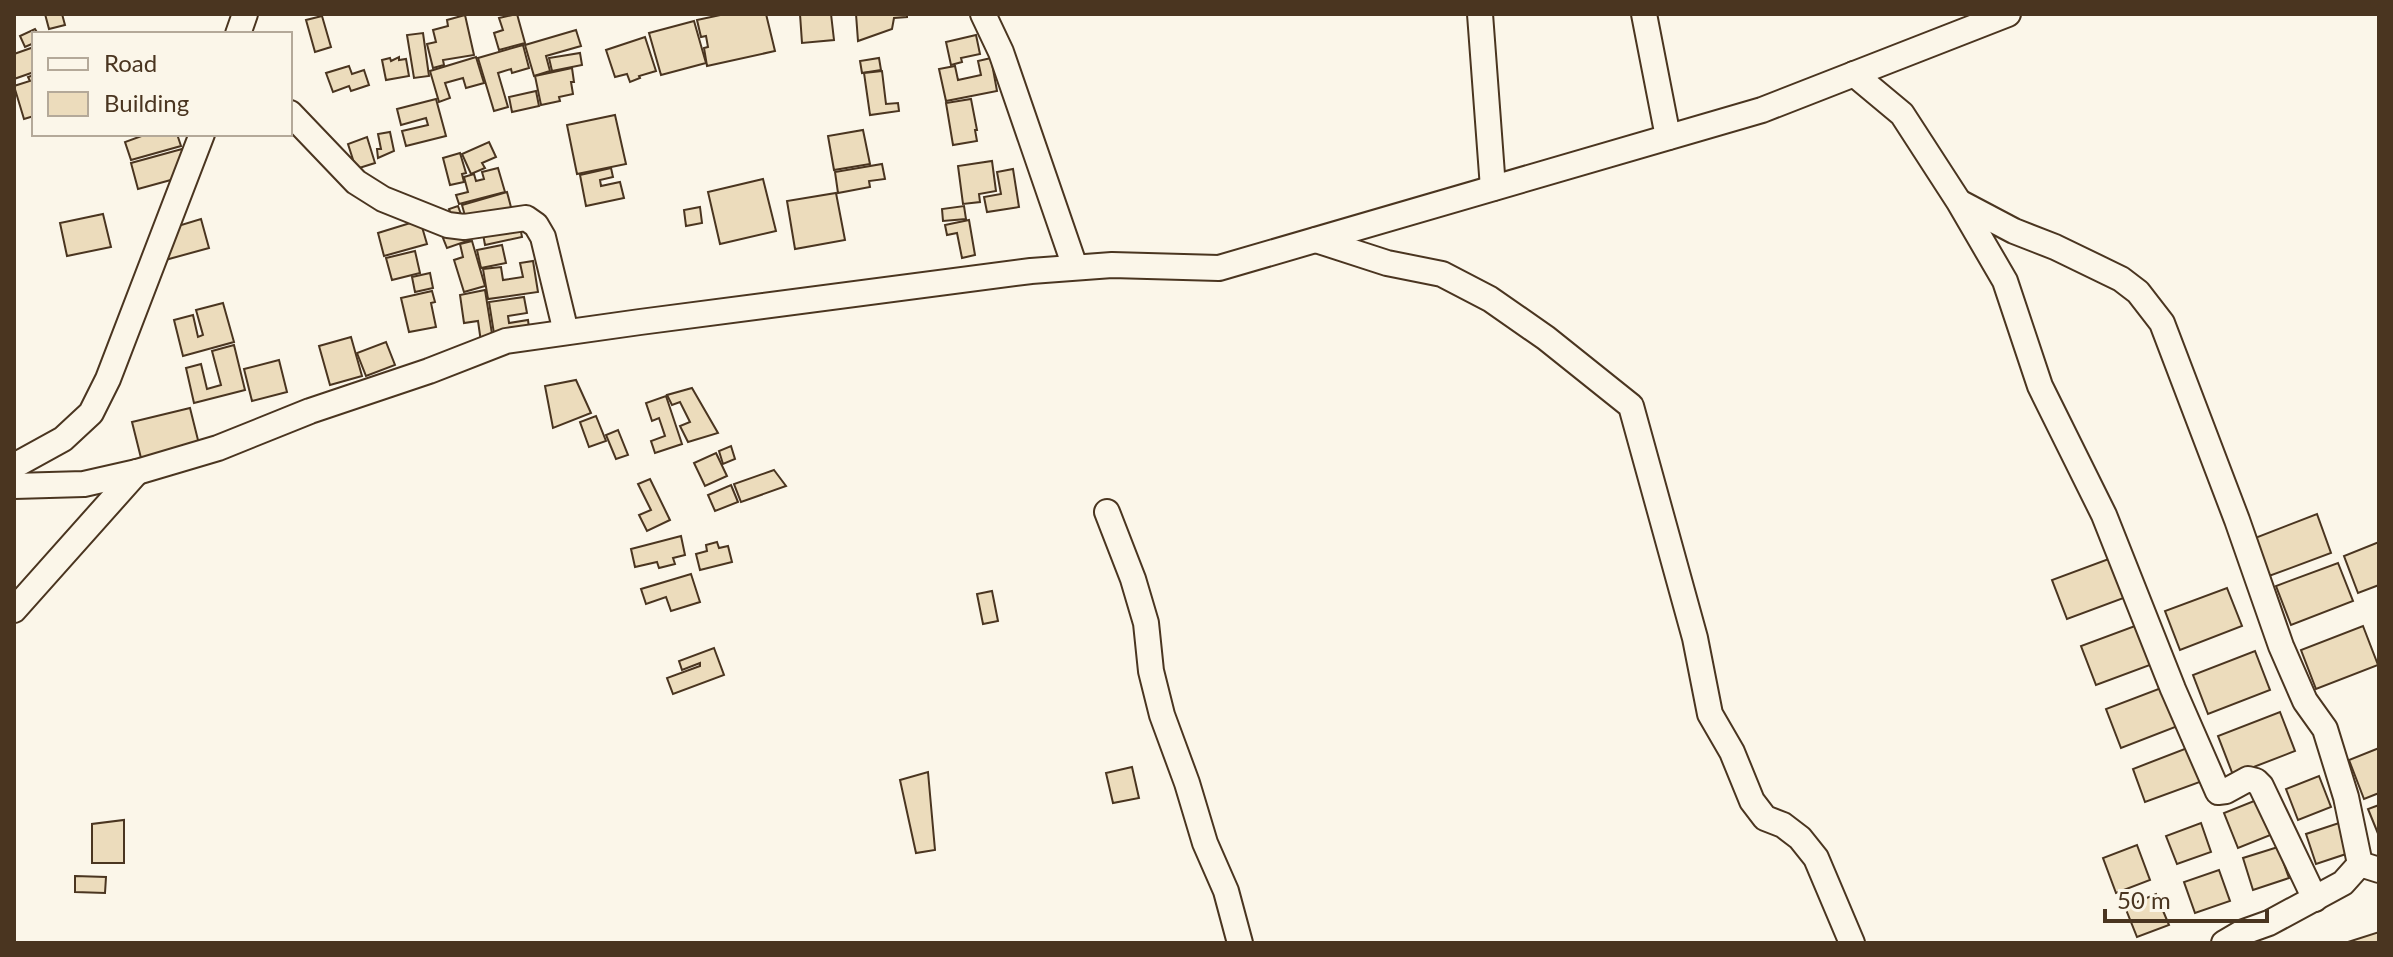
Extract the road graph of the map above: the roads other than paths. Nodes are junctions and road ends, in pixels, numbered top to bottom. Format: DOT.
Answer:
graph roads {
  1 [pos="983,14"];
  2 [pos="1480,14"];
  3 [pos="1644,14"];
  4 [pos="2008,14"];
  5 [pos="1854,74"];
  6 [pos="292,115"];
  7 [pos="201,136"];
  8 [pos="1668,137"];
  9 [pos="1493,188"];
  10 [pos="1959,202"];
  11 [pos="1316,240"];
  12 [pos="1075,267"];
  13 [pos="566,332"];
  14 [pos="14,466"];
  15 [pos="137,472"];
  16 [pos="14,486"];
  17 [pos="1107,512"];
  18 [pos="14,610"];
  19 [pos="2369,867"];
  20 [pos="2315,899"];
  21 [pos="1854,938"];
  22 [pos="1240,943"];
  23 [pos="2224,943"];
  1 -- 12 [label="street"];
  2 -- 9 [label="street"];
  3 -- 8 [label="street"];
  4 -- 5 [label="street"];
  5 -- 8 [label="street"];
  5 -- 10 [label="street"];
  6 -- 13 [label="street"];
  7 -- 14 [label="street"];
  8 -- 9 [label="street"];
  9 -- 11 [label="street"];
  10 -- 19 [label="street"];
  10 -- 20 [label="street"];
  11 -- 12 [label="street"];
  11 -- 21 [label="street"];
  12 -- 13 [label="street"];
  13 -- 15 [label="street"];
  15 -- 16 [label="street"];
  15 -- 18 [label="street"];
  17 -- 22 [label="street"];
  19 -- 20 [label="street"];
  20 -- 23 [label="street"];
}
